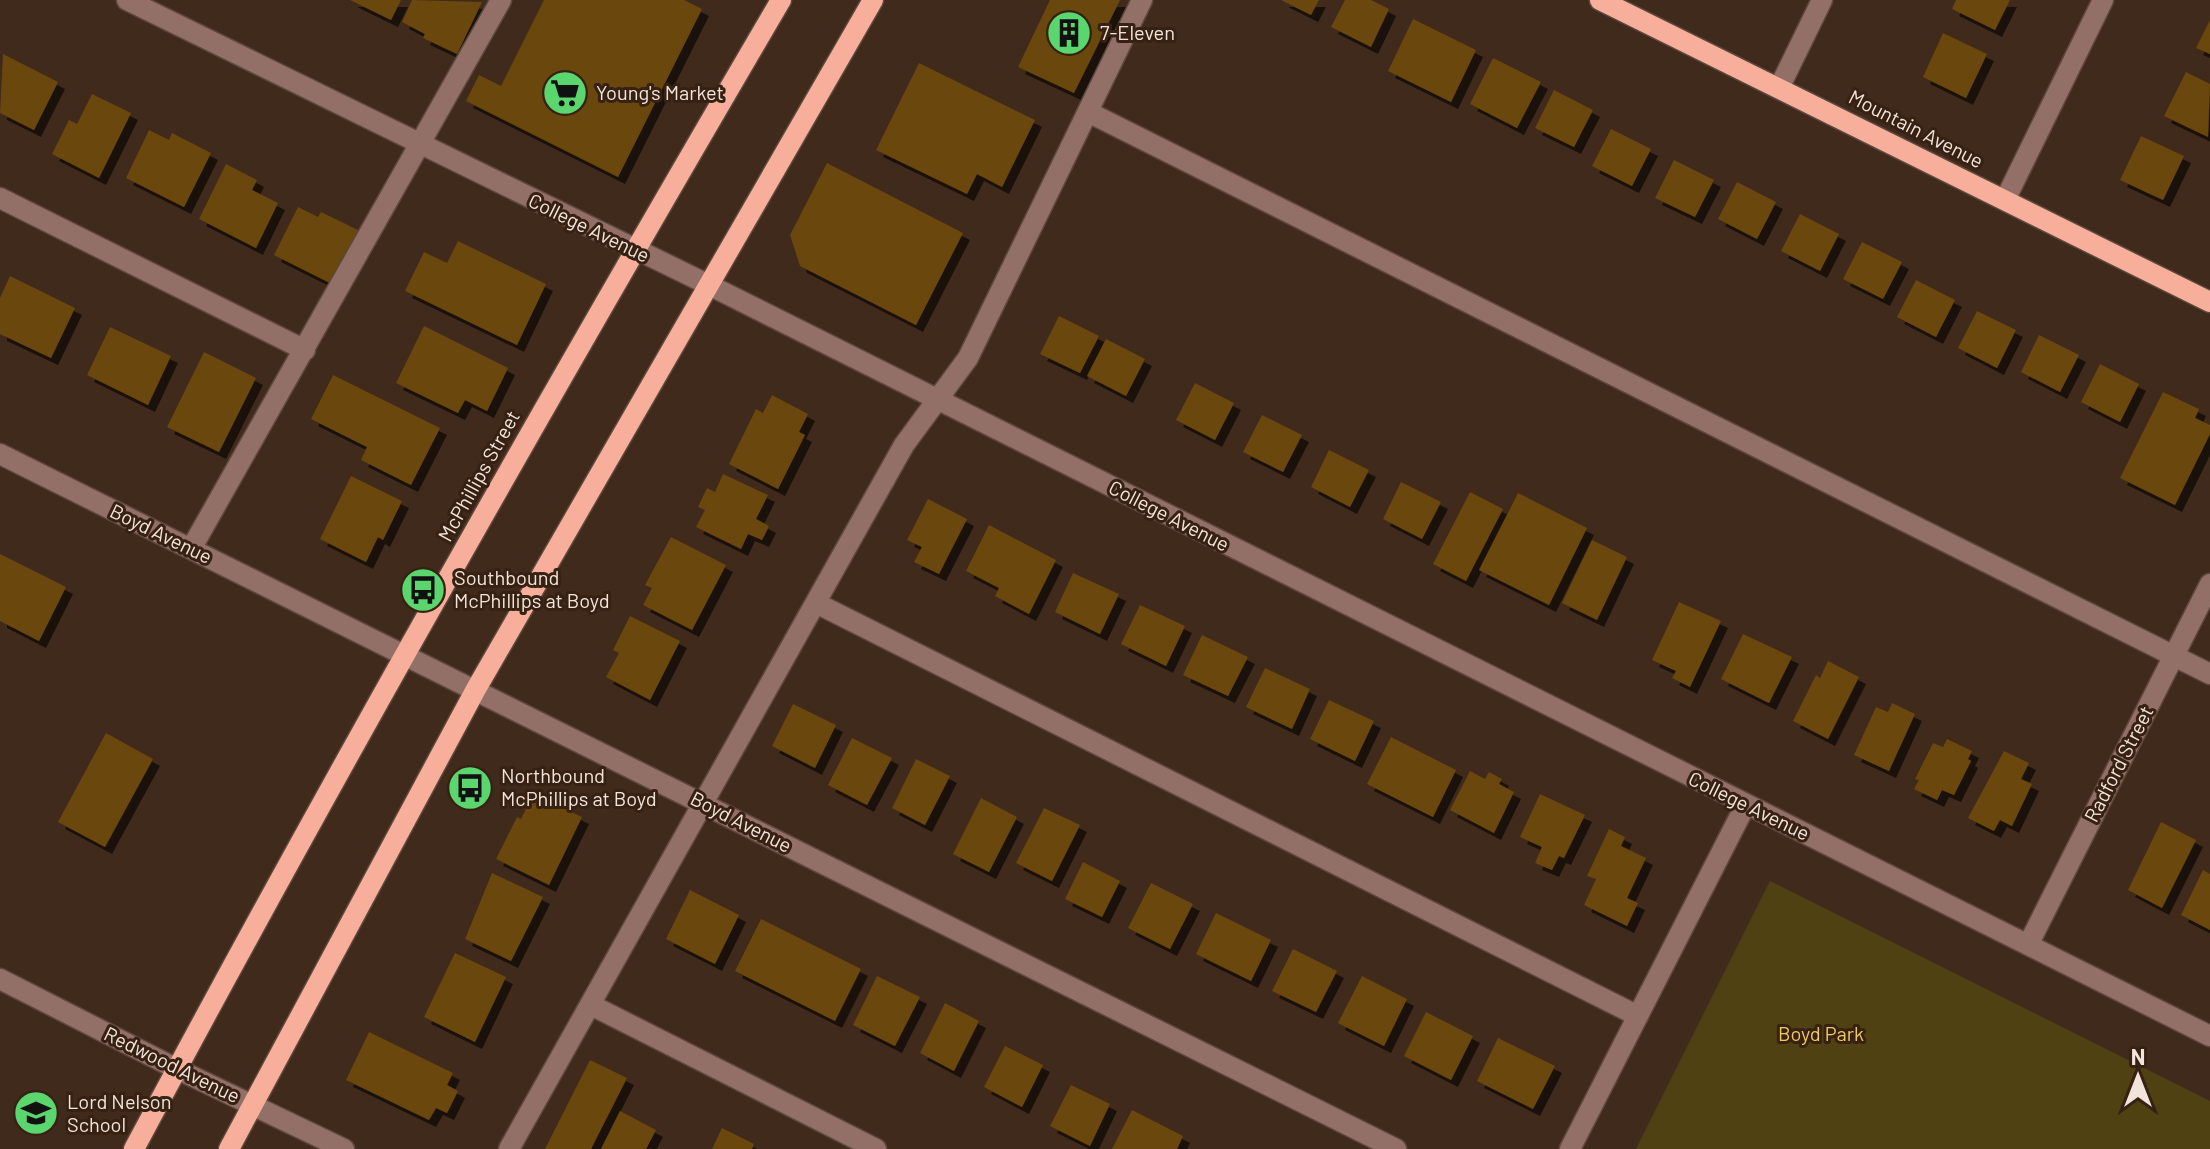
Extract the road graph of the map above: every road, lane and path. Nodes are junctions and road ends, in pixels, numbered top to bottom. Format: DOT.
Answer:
graph roads {
  1 [pos="127,0"];
  2 [pos="501,0"];
  3 [pos="781,0"];
  4 [pos="873,0"];
  5 [pos="1142,0"];
  6 [pos="1600,0"];
  7 [pos="1822,0"];
  8 [pos="2103,0"];
  9 [pos="1780,86"];
  10 [pos="1088,112"];
  11 [pos="417,145"];
  12 [pos="0,198"];
  13 [pos="2005,200"];
  14 [pos="634,250"];
  15 [pos="711,286"];
  16 [pos="2210,302"];
  17 [pos="305,350"];
  18 [pos="936,399"];
  19 [pos="0,454"];
  20 [pos="191,549"];
  21 [pos="2210,584"];
  22 [pos="816,603"];
  23 [pos="406,654"];
  24 [pos="2174,656"];
  25 [pos="2210,674"];
  26 [pos="476,689"];
  27 [pos="705,804"];
  28 [pos="1746,804"];
  29 [pos="2028,945"];
  30 [pos="0,979"];
  31 [pos="591,1005"];
  32 [pos="1638,1016"];
  33 [pos="2210,1036"];
  34 [pos="177,1069"];
  35 [pos="254,1104"];
  36 [pos="134,1149"];
  37 [pos="229,1149"];
  38 [pos="344,1149"];
  39 [pos="509,1149"];
  40 [pos="876,1149"];
  41 [pos="1396,1149"];
  42 [pos="1570,1149"];
  1 -- 11 [label="street, College Avenue"];
  2 -- 11 [label="street"];
  3 -- 14 [label="main road, McPhillips Street"];
  4 -- 15 [label="main road"];
  5 -- 10 [label="street"];
  6 -- 9 [label="main road, Mountain Avenue"];
  7 -- 9 [label="street"];
  8 -- 13 [label="street"];
  9 -- 13 [label="main road, Mountain Avenue"];
  10 -- 18 [label="street"];
  10 -- 24 [label="street"];
  11 -- 14 [label="street, College Avenue"];
  11 -- 17 [label="street"];
  12 -- 17 [label="street"];
  13 -- 16 [label="main road, Mountain Avenue"];
  14 -- 15 [label="street, College Avenue"];
  14 -- 23 [label="main road, McPhillips Street"];
  15 -- 18 [label="street, College Avenue"];
  15 -- 26 [label="main road"];
  17 -- 20 [label="street"];
  18 -- 22 [label="street"];
  18 -- 28 [label="street, College Avenue"];
  19 -- 20 [label="street, Boyd Avenue"];
  20 -- 23 [label="street, Boyd Avenue"];
  21 -- 24 [label="street, Radford Street"];
  22 -- 27 [label="street"];
  22 -- 32 [label="street"];
  23 -- 26 [label="street, Boyd Avenue"];
  23 -- 34 [label="main road, McPhillips Street"];
  24 -- 25 [label="street"];
  24 -- 29 [label="street, Radford Street"];
  26 -- 27 [label="street, Boyd Avenue"];
  26 -- 35 [label="main road"];
  27 -- 31 [label="street"];
  27 -- 41 [label="street, Boyd Avenue"];
  28 -- 29 [label="street, College Avenue"];
  28 -- 32 [label="street"];
  29 -- 33 [label="street, College Avenue"];
  30 -- 34 [label="street, Redwood Avenue"];
  31 -- 39 [label="street"];
  31 -- 40 [label="street"];
  32 -- 42 [label="street"];
  34 -- 35 [label="street, Redwood Avenue"];
  34 -- 36 [label="main road, McPhillips Street"];
  35 -- 37 [label="main road"];
  35 -- 38 [label="street, Redwood Avenue"];
}
